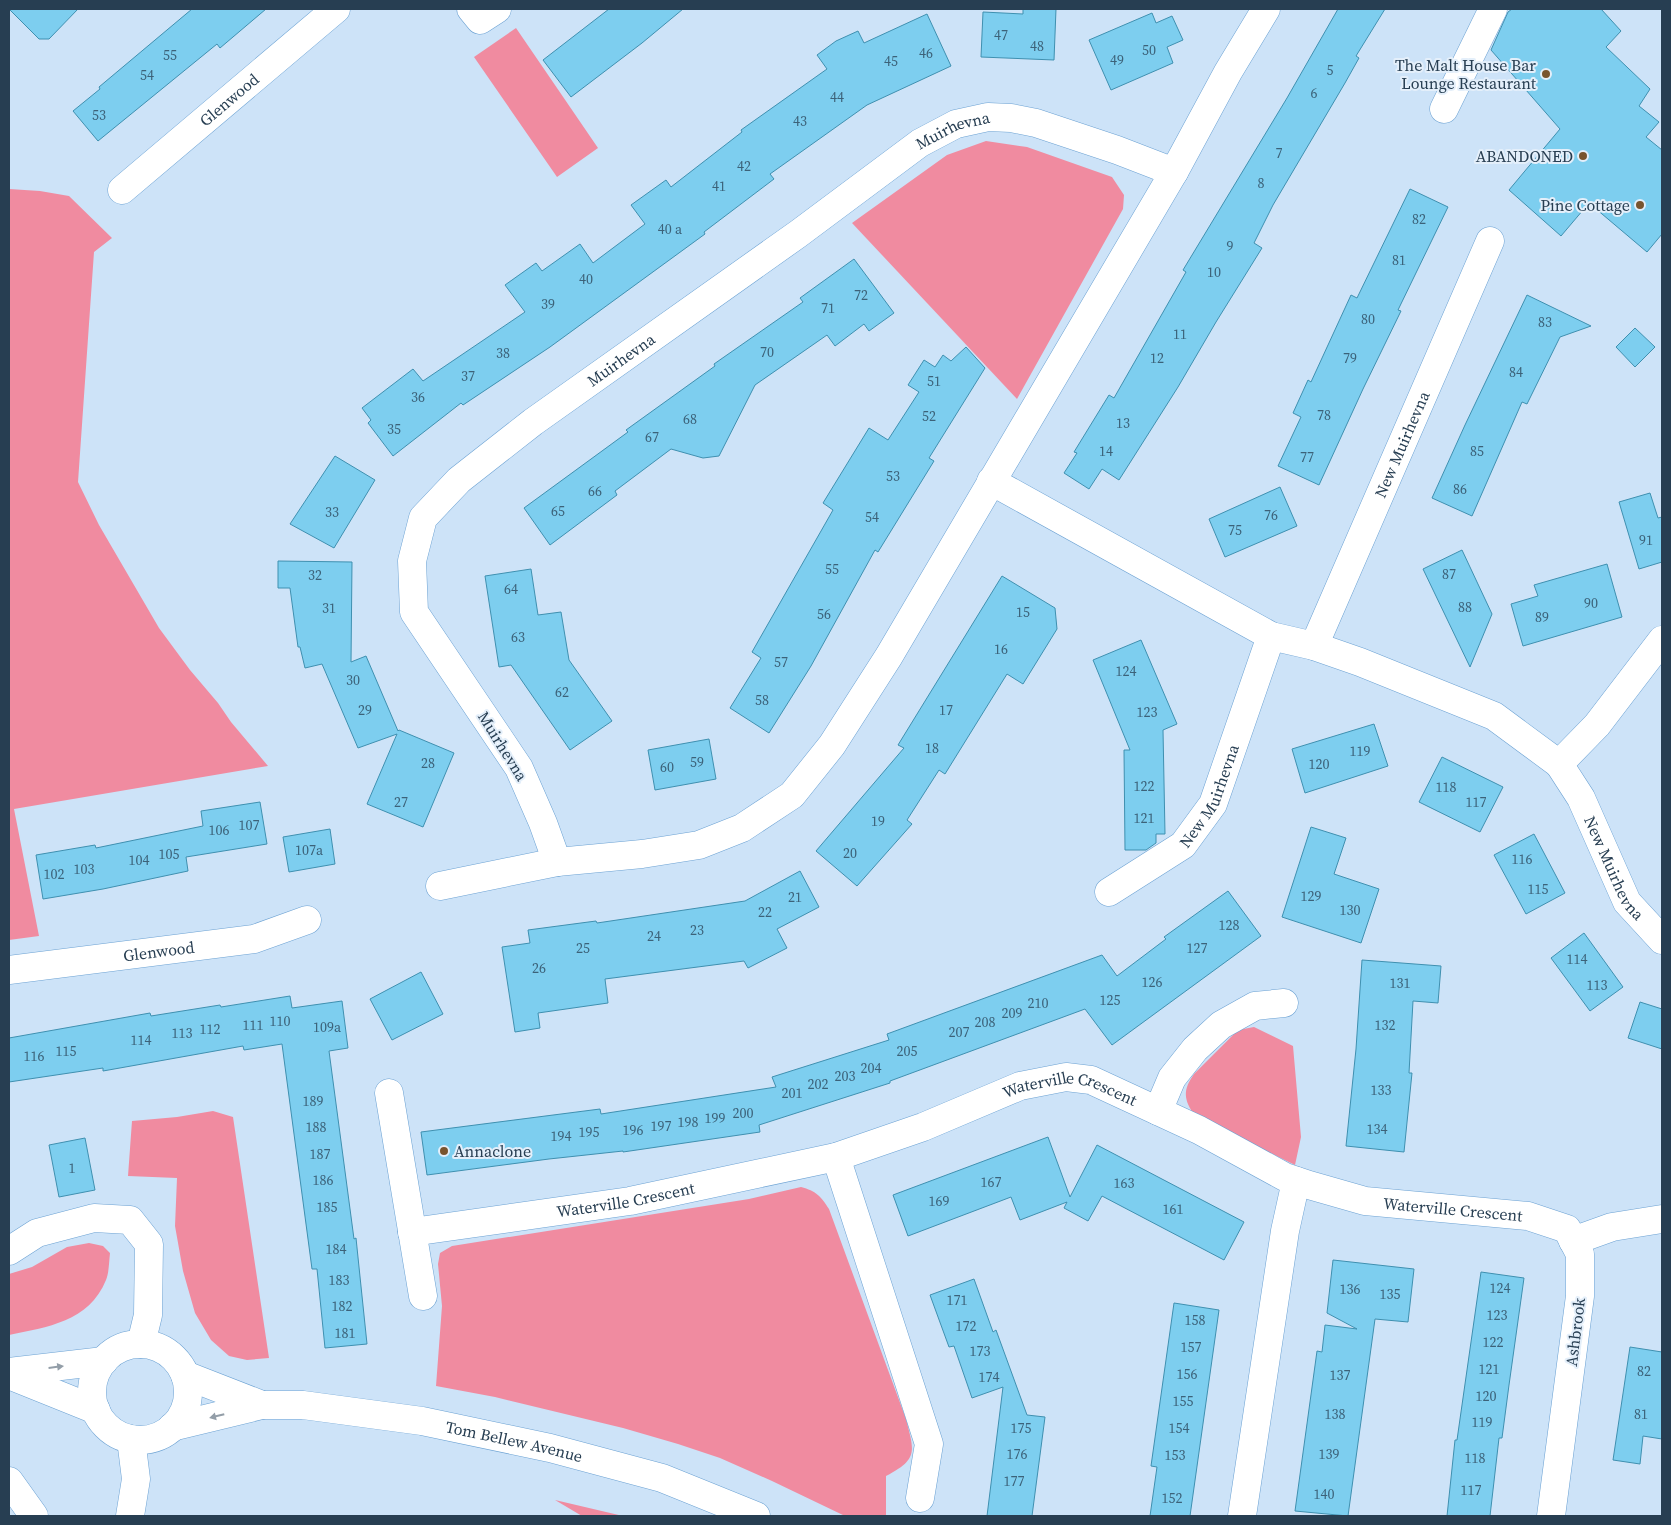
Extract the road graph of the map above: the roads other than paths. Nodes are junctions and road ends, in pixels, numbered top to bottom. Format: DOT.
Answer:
graph roads {
  1 [pos="336,9"];
  2 [pos="471,9"];
  3 [pos="496,9"];
  4 [pos="1266,9"];
  5 [pos="1492,9"];
  6 [pos="1444,109"];
  7 [pos="1174,172"];
  8 [pos="122,190"];
  9 [pos="1490,241"];
  10 [pos="991,481"];
  11 [pos="1271,636"];
  12 [pos="1662,640"];
  13 [pos="1314,646"];
  14 [pos="1559,764"];
  15 [pos="557,862"];
  16 [pos="440,886"];
  17 [pos="1109,892"];
  18 [pos="306,920"];
  19 [pos="1662,940"];
  20 [pos="9,970"];
  21 [pos="1284,1003"];
  22 [pos="389,1093"];
  23 [pos="1158,1111"];
  24 [pos="836,1157"];
  25 [pos="1296,1181"];
  26 [pos="1662,1219"];
  27 [pos="412,1232"];
  28 [pos="1573,1241"];
  29 [pos="9,1250"];
  30 [pos="423,1296"];
  31 [pos="140,1344"];
  32 [pos="104,1361"];
  33 [pos="9,1374"];
  34 [pos="185,1374"];
  35 [pos="262,1405"];
  36 [pos="96,1410"];
  37 [pos="172,1427"];
  38 [pos="131,1439"];
  39 [pos="9,1481"];
  40 [pos="920,1498"];
  41 [pos="34,1516"];
  42 [pos="130,1516"];
  43 [pos="756,1516"];
  44 [pos="1242,1516"];
  45 [pos="1551,1516"];
  1 -- 8 [label="street, Glenwood"];
  2 -- 3 [label="street"];
  4 -- 7 [label="street"];
  5 -- 6 [label="street"];
  7 -- 10 [label="street"];
  7 -- 15 [label="street, Muirhevna"];
  9 -- 13 [label="street, New Muirhevna"];
  10 -- 11 [label="street, New Muirhevna"];
  10 -- 15 [label="street"];
  11 -- 13 [label="street, New Muirhevna"];
  11 -- 17 [label="street, New Muirhevna"];
  12 -- 14 [label="street"];
  13 -- 14 [label="street, New Muirhevna"];
  14 -- 19 [label="street, New Muirhevna"];
  15 -- 16 [label="street"];
  18 -- 20 [label="street, Glenwood"];
  21 -- 23 [label="street"];
  22 -- 27 [label="street"];
  23 -- 24 [label="street, Waterville Crescent"];
  23 -- 25 [label="street, Waterville Crescent"];
  24 -- 27 [label="street, Waterville Crescent"];
  24 -- 40 [label="street"];
  25 -- 28 [label="street, Waterville Crescent"];
  25 -- 44 [label="street"];
  26 -- 28 [label="street"];
  27 -- 30 [label="street"];
  28 -- 45 [label="street, Ashbrook"];
  29 -- 31 [label="street"];
  31 -- 32 [label="street"];
  31 -- 34 [label="street"];
  33 -- 32 [label="street, one-way"];
  32 -- 36 [label="street"];
  33 -- 36 [label="street"];
  34 -- 35 [label="street, Tom Bellew Avenue"];
  34 -- 37 [label="street"];
  35 -- 37 [label="street, Tom Bellew Avenue, one-way"];
  35 -- 43 [label="street, Tom Bellew Avenue"];
  36 -- 38 [label="street"];
  37 -- 38 [label="street"];
  38 -- 42 [label="street"];
  39 -- 41 [label="street"];
}
